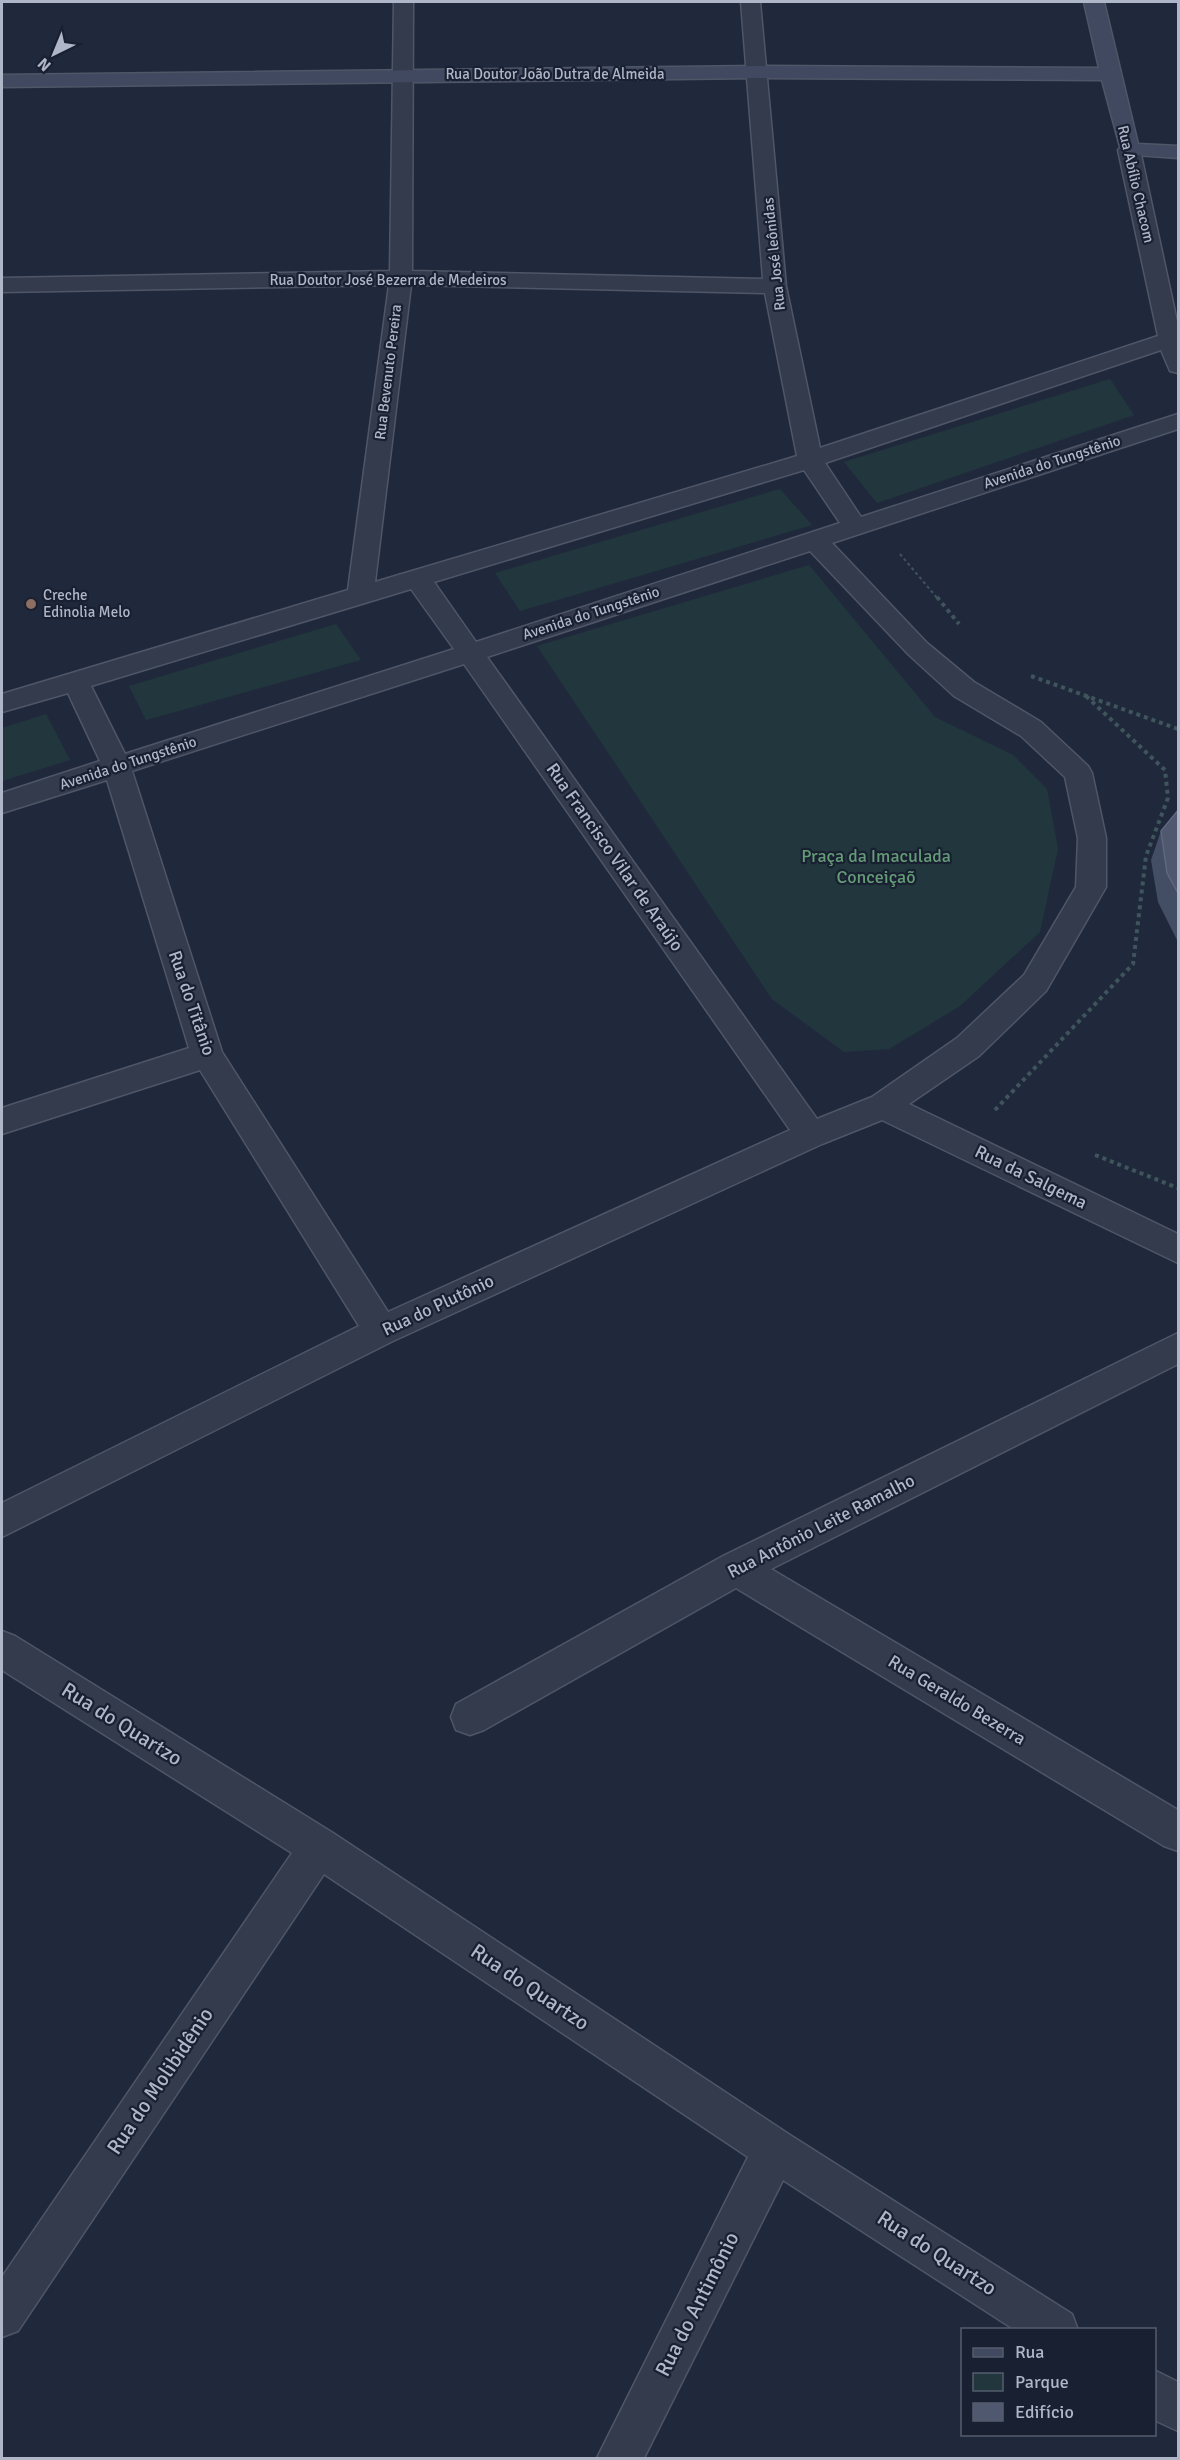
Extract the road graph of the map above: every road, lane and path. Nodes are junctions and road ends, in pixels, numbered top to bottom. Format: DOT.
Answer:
graph roads {
  1 [pos="403,2"];
  2 [pos="751,2"];
  3 [pos="1094,2"];
  4 [pos="758,72"];
  5 [pos="1109,74"];
  6 [pos="403,75"];
  7 [pos="2,81"];
  8 [pos="1129,150"];
  9 [pos="1179,152"];
  10 [pos="400,278"];
  11 [pos="2,285"];
  12 [pos="775,285"];
  13 [pos="1174,339"];
  14 [pos="1179,366"];
  15 [pos="1179,421"];
  16 [pos="810,460"];
  17 [pos="855,526"];
  18 [pos="814,540"];
  19 [pos="897,551"];
  20 [pos="418,579"];
  21 [pos="360,597"];
  22 [pos="966,633"];
  23 [pos="471,653"];
  24 [pos="1022,672"];
  25 [pos="75,680"];
  26 [pos="1086,696"];
  27 [pos="2,703"];
  28 [pos="1179,729"];
  29 [pos="117,767"];
  30 [pos="2,803"];
  31 [pos="207,1054"];
  32 [pos="883,1106"];
  33 [pos="1002,1118"];
  34 [pos="2,1121"];
  35 [pos="811,1135"];
  36 [pos="1090,1153"];
  37 [pos="1179,1188"];
  38 [pos="1179,1249"];
  39 [pos="381,1331"];
  40 [pos="1179,1348"];
  41 [pos="2,1521"];
  42 [pos="736,1568"];
  43 [pos="2,1649"];
  44 [pos="470,1717"];
  45 [pos="1179,1832"];
  46 [pos="320,1847"];
  47 [pos="775,2150"];
  48 [pos="2,2315"];
  49 [pos="1053,2328"];
  50 [pos="1156,2393"];
  51 [pos="1179,2408"];
  52 [pos="620,2458"];
  1 -- 6 [label="street, Rua Bevenuto Pereira"];
  2 -- 4 [label="street, Rua José leônidas"];
  3 -- 5 [label="main road, Rua Abílio Chacom"];
  4 -- 5 [label="main road, Rua Doutor João Dutra de Almeida"];
  4 -- 6 [label="main road, Rua Doutor João Dutra de Almeida"];
  4 -- 12 [label="street, Rua José leônidas"];
  5 -- 8 [label="main road, Rua Abílio Chacom"];
  6 -- 7 [label="main road, Rua Doutor João Dutra de Almeida"];
  6 -- 10 [label="street, Rua Bevenuto Pereira"];
  8 -- 9 [label="main road"];
  8 -- 13 [label="street, Rua Abílio Chacom"];
  10 -- 11 [label="street, Rua Doutor José Bezerra de Medeiros"];
  10 -- 12 [label="street, Rua Doutor José Bezerra de Medeiros"];
  10 -- 21 [label="street, Rua Bevenuto Pereira"];
  12 -- 16 [label="street, Rua José leônidas"];
  13 -- 14 [label="street, Rua Abílio Chacom"];
  13 -- 16 [label="street"];
  15 -- 17 [label="street, Avenida do Tungstênio"];
  16 -- 17 [label="street, Rua José leônidas"];
  16 -- 20 [label="street"];
  17 -- 18 [label="street, Avenida do Tungstênio"];
  18 -- 23 [label="street, Avenida do Tungstênio"];
  18 -- 32 [label="street"];
  19 -- 22 [label="path"];
  20 -- 21 [label="street"];
  20 -- 23 [label="street, Rua Francisco Vilar de Araújo"];
  21 -- 25 [label="street"];
  23 -- 29 [label="street, Avenida do Tungstênio"];
  23 -- 35 [label="street, Rua Francisco Vilar de Araújo"];
  24 -- 26 [label="path"];
  25 -- 27 [label="street"];
  25 -- 29 [label="street, Rua do Titânio"];
  26 -- 28 [label="path"];
  26 -- 33 [label="path"];
  29 -- 30 [label="street, Avenida do Tungstênio"];
  29 -- 31 [label="street, Rua do Titânio"];
  31 -- 34 [label="street"];
  31 -- 39 [label="street, Rua do Titânio"];
  32 -- 35 [label="street, Rua do Plutônio"];
  32 -- 38 [label="street, Rua da Salgema"];
  35 -- 39 [label="street, Rua do Plutônio"];
  36 -- 37 [label="path"];
  39 -- 41 [label="street, Rua do Plutônio"];
  40 -- 42 [label="street, Rua Antônio Leite Ramalho"];
  42 -- 44 [label="street, Rua Antônio Leite Ramalho"];
  42 -- 45 [label="street, Rua Geraldo Bezerra"];
  43 -- 46 [label="street, Rua do Quartzo"];
  46 -- 47 [label="street, Rua do Quartzo"];
  46 -- 48 [label="street, Rua do Molibidênio"];
  47 -- 49 [label="street, Rua do Quartzo"];
  47 -- 52 [label="street, Rua do Antimônio"];
  50 -- 51 [label="street"];
}
